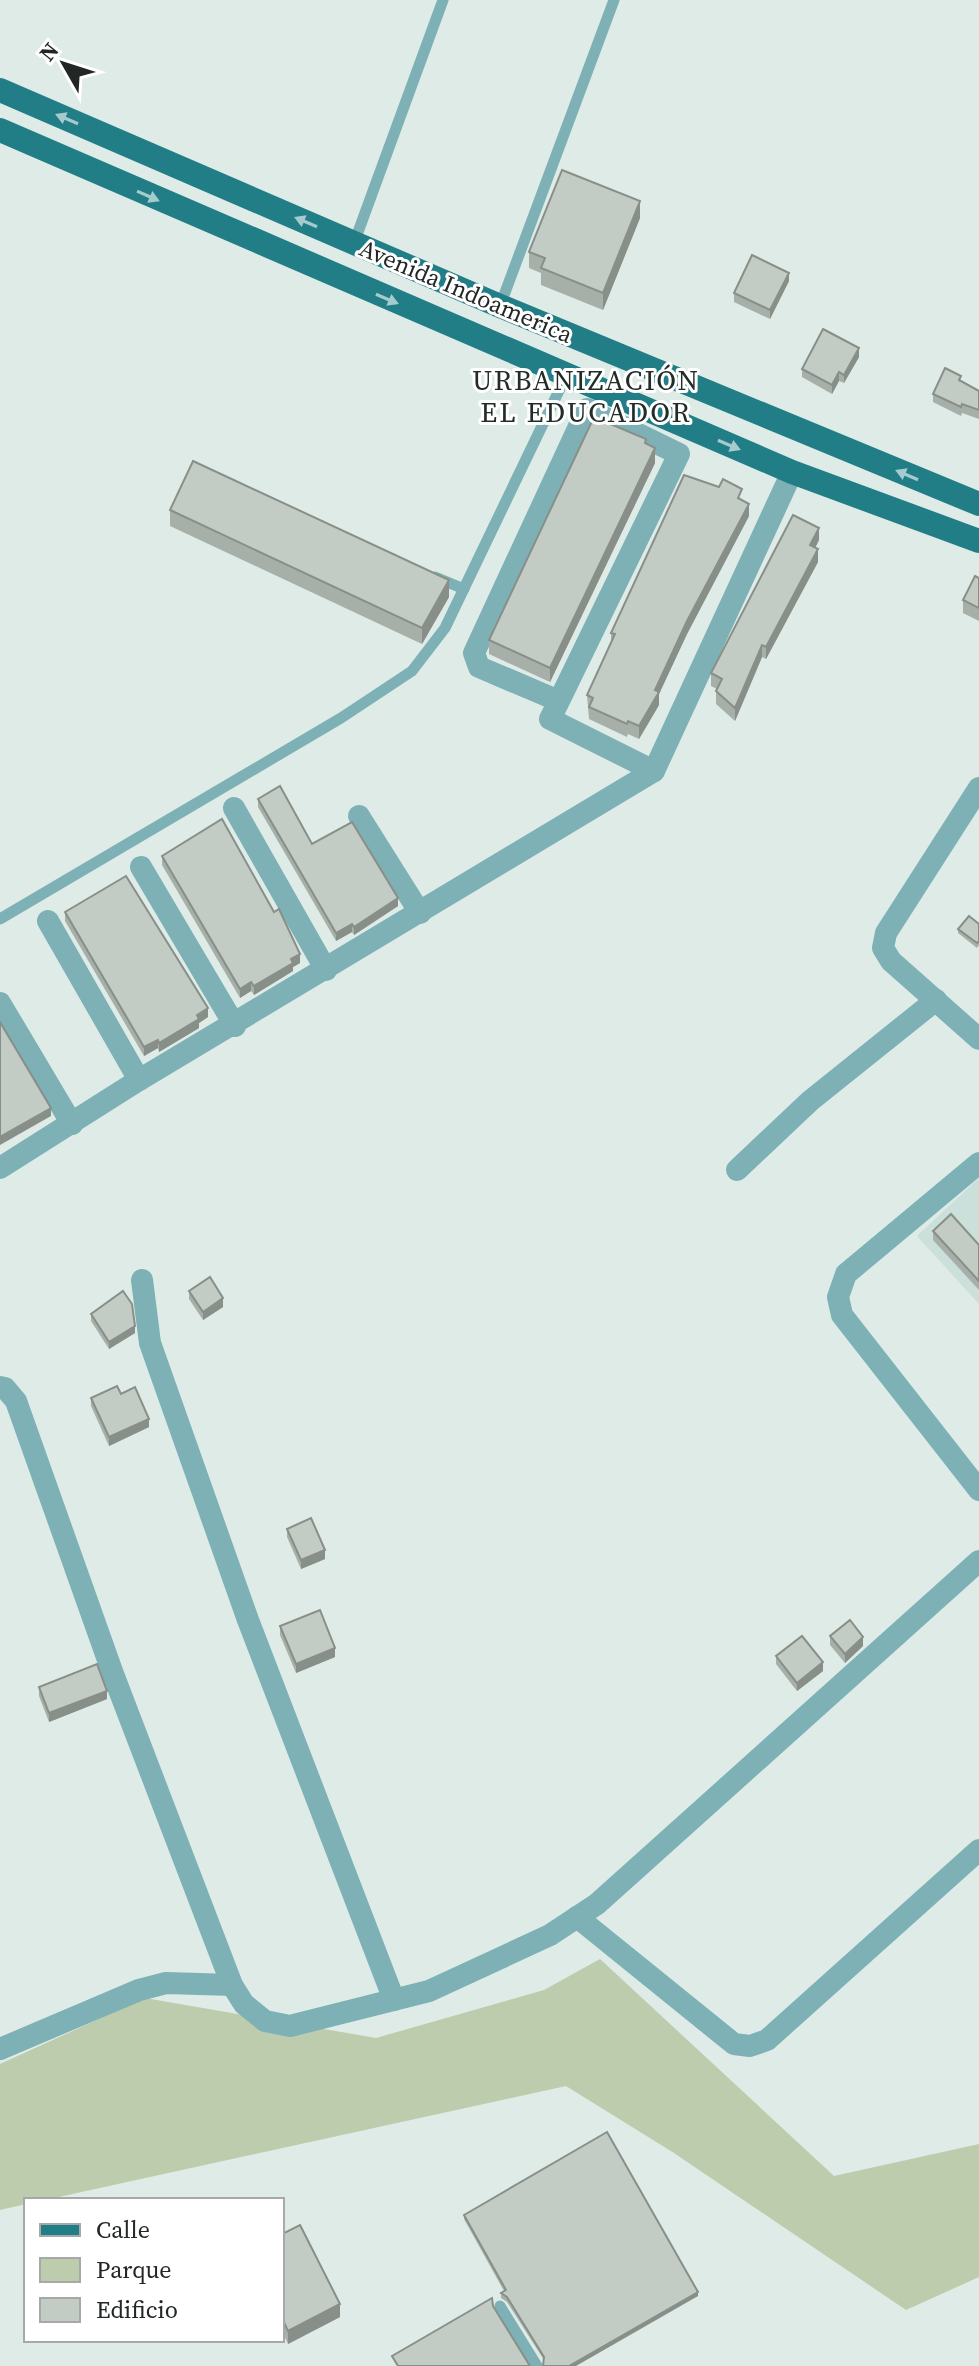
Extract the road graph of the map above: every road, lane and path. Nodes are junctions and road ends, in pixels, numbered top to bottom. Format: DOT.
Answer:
graph roads {
  1 [pos="443,0"];
  2 [pos="614,0"];
  3 [pos="0,90"];
  4 [pos="0,130"];
  5 [pos="354,243"];
  6 [pos="500,306"];
  7 [pos="566,376"];
  8 [pos="792,472"];
  9 [pos="979,504"];
  10 [pos="979,541"];
  11 [pos="420,570"];
  12 [pos="464,589"];
  13 [pos="559,701"];
  14 [pos="654,771"];
  15 [pos="979,788"];
  16 [pos="234,808"];
  17 [pos="359,816"];
  18 [pos="141,867"];
  19 [pos="420,913"];
  20 [pos="0,919"];
  21 [pos="48,921"];
  22 [pos="326,970"];
  23 [pos="936,1000"];
  24 [pos="0,1003"];
  25 [pos="235,1026"];
  26 [pos="979,1039"];
  27 [pos="139,1080"];
  28 [pos="72,1124"];
  29 [pos="979,1163"];
  30 [pos="0,1168"];
  31 [pos="737,1170"];
  32 [pos="142,1280"];
  33 [pos="0,1387"];
  34 [pos="979,1490"];
  35 [pos="979,1561"];
  36 [pos="979,1850"];
  37 [pos="577,1917"];
  38 [pos="232,1985"];
  39 [pos="394,2000"];
  40 [pos="0,2049"];
  41 [pos="500,2306"];
  42 [pos="537,2366"];
  1 -- 5 [label="lane"];
  2 -- 6 [label="lane"];
  5 -- 3 [label="main road, Avenida Indoamerica, one-way"];
  4 -- 7 [label="main road, Avenida Indoamerica, one-way"];
  5 -- 6 [label="main road, Avenida Indoamerica"];
  9 -- 6 [label="main road, Avenida Indoamerica, one-way"];
  7 -- 8 [label="main road, Avenida Indoamerica, one-way"];
  7 -- 12 [label="lane"];
  8 -- 10 [label="main road, Avenida Indoamerica"];
  8 -- 14 [label="street"];
  11 -- 12 [label="lane"];
  12 -- 20 [label="lane"];
  13 -- 13 [label="street"];
  13 -- 14 [label="street"];
  14 -- 19 [label="street"];
  15 -- 23 [label="street"];
  16 -- 22 [label="street"];
  17 -- 19 [label="street"];
  18 -- 25 [label="street"];
  19 -- 22 [label="street"];
  21 -- 27 [label="street"];
  22 -- 25 [label="street"];
  23 -- 26 [label="street"];
  23 -- 31 [label="street"];
  24 -- 28 [label="street"];
  25 -- 27 [label="street"];
  27 -- 28 [label="street"];
  28 -- 30 [label="street"];
  29 -- 34 [label="street"];
  32 -- 39 [label="street"];
  33 -- 38 [label="street"];
  35 -- 37 [label="street"];
  36 -- 37 [label="street"];
  37 -- 39 [label="street"];
  38 -- 39 [label="street"];
  38 -- 40 [label="street"];
  41 -- 42 [label="lane"];
}
